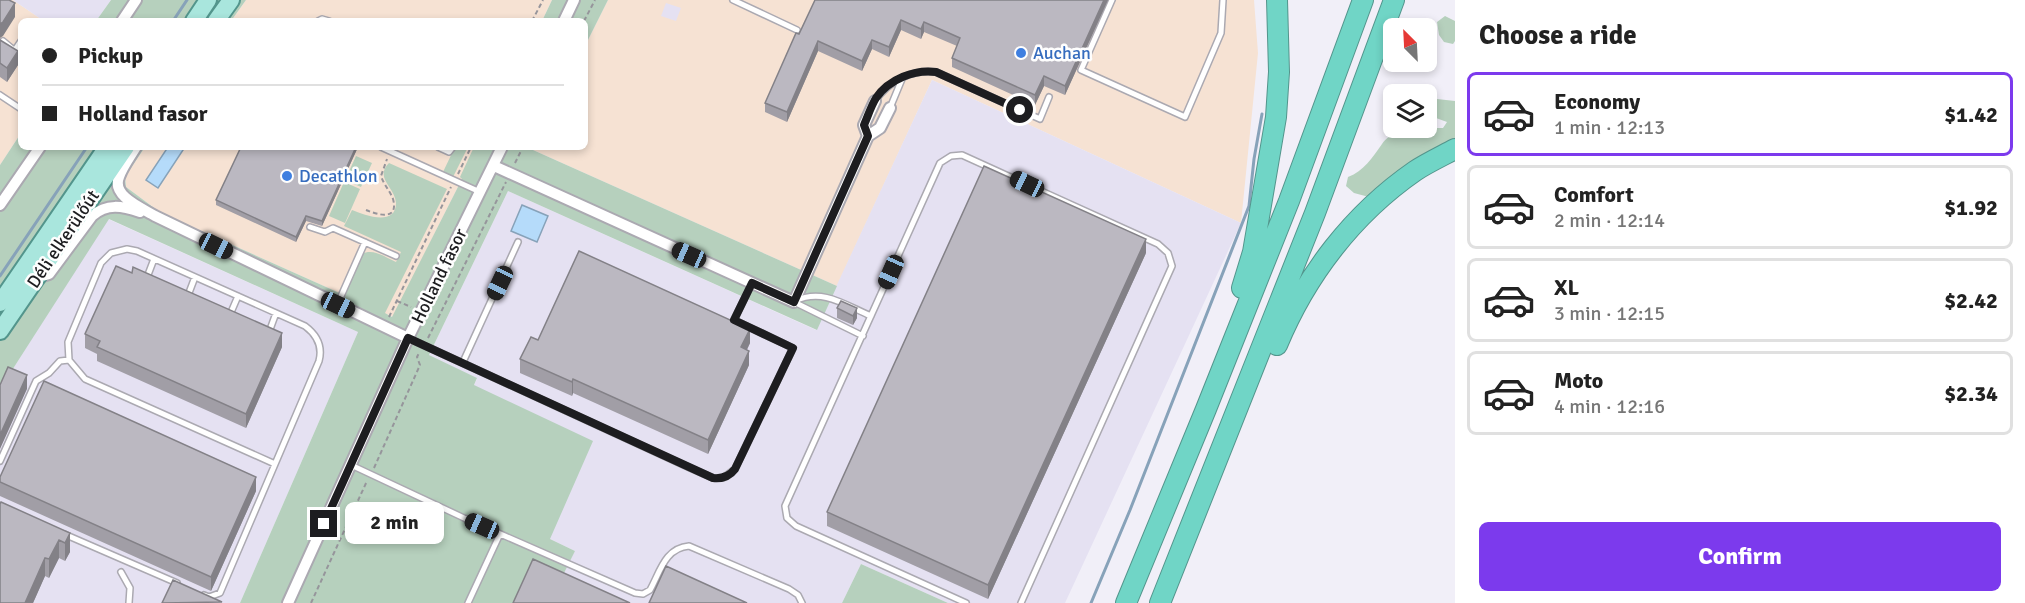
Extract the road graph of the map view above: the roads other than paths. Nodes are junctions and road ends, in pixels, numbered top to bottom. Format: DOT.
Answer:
graph roads {
  1 [pos="208,0"];
  2 [pos="231,0"];
  3 [pos="574,0"];
  4 [pos="733,0"];
  5 [pos="1112,0"];
  6 [pos="1223,0"];
  7 [pos="1277,0"];
  8 [pos="1363,0"];
  9 [pos="1394,0"];
  10 [pos="131,2"];
  11 [pos="123,18"];
  12 [pos="196,18"];
  13 [pos="218,18"];
  14 [pos="565,18"];
  15 [pos="797,30"];
  16 [pos="3,41"];
  17 [pos="18,46"];
  18 [pos="15,50"];
  19 [pos="18,53"];
  20 [pos="902,78"];
  21 [pos="0,95"];
  22 [pos="1049,97"];
  23 [pos="875,100"];
  24 [pos="18,106"];
  25 [pos="890,108"];
  26 [pos="868,136"];
  27 [pos="1455,149"];
  28 [pos="38,150"];
  29 [pos="105,150"];
  30 [pos="124,150"];
  31 [pos="134,150"];
  32 [pos="387,150"];
  33 [pos="501,150"];
  34 [pos="494,166"];
  35 [pos="480,193"];
  36 [pos="0,205"];
  37 [pos="155,216"];
  38 [pos="310,227"];
  39 [pos="365,242"];
  40 [pos="518,242"];
  41 [pos="396,256"];
  42 [pos="154,259"];
  43 [pos="195,277"];
  44 [pos="37,278"];
  45 [pos="145,281"];
  46 [pos="752,283"];
  47 [pos="238,296"];
  48 [pos="186,300"];
  49 [pos="794,302"];
  50 [pos="0,303"];
  51 [pos="338,305"];
  52 [pos="276,314"];
  53 [pos="871,316"];
  54 [pos="229,318"];
  55 [pos="0,331"];
  56 [pos="267,336"];
  57 [pos="863,336"];
  58 [pos="408,338"];
  59 [pos="69,360"];
  60 [pos="463,362"];
  61 [pos="1206,409"];
  62 [pos="1239,409"];
  63 [pos="0,461"];
  64 [pos="275,464"];
  65 [pos="351,465"];
  66 [pos="58,531"];
  67 [pos="500,534"];
  68 [pos="121,572"];
  69 [pos="187,588"];
  70 [pos="198,592"];
  71 [pos="129,603"];
  72 [pos="288,603"];
  73 [pos="468,603"];
  74 [pos="802,603"];
  75 [pos="966,603"];
  76 [pos="1021,603"];
  77 [pos="1125,603"];
  78 [pos="1160,603"];
  1 -- 12 [label="main road"];
  2 -- 13 [label="main road"];
  3 -- 14 [label="street"];
  4 -- 15 [label="lane"];
  5 -- 6 [label="lane"];
  7 -- 61 [label="highway"];
  8 -- 61 [label="highway"];
  9 -- 62 [label="highway"];
  10 -- 11 [label="street"];
  16 -- 18 [label="lane"];
  17 -- 18 [label="lane"];
  18 -- 19 [label="lane"];
  20 -- 22 [label="lane"];
  20 -- 23 [label="lane"];
  20 -- 25 [label="lane"];
  21 -- 24 [label="lane"];
  23 -- 26 [label="street"];
  25 -- 26 [label="street"];
  26 -- 49 [label="street"];
  27 -- 62 [label="highway"];
  28 -- 36 [label="street"];
  29 -- 50 [label="main road, Déli elkerülőút"];
  30 -- 44 [label="main road, Déli elkerülőút"];
  31 -- 37 [label="street"];
  32 -- 35 [label="lane"];
  33 -- 34 [label="street, Holland fasor"];
  34 -- 35 [label="street, Holland fasor"];
  34 -- 46 [label="street"];
  35 -- 58 [label="street, Holland fasor"];
  37 -- 44 [label="street"];
  37 -- 51 [label="street"];
  38 -- 39 [label="lane"];
  39 -- 41 [label="lane"];
  39 -- 51 [label="lane"];
  40 -- 60 [label="lane"];
  42 -- 43 [label="lane"];
  42 -- 45 [label="lane"];
  42 -- 59 [label="lane"];
  43 -- 47 [label="lane"];
  43 -- 48 [label="lane"];
  44 -- 55 [label="main road, Déli elkerülőút"];
  46 -- 49 [label="street"];
  46 -- 60 [label="lane"];
  47 -- 52 [label="lane"];
  47 -- 54 [label="lane"];
  49 -- 53 [label="lane"];
  49 -- 57 [label="lane"];
  51 -- 58 [label="street"];
  52 -- 56 [label="lane"];
  52 -- 64 [label="lane"];
  53 -- 57 [label="lane"];
  53 -- 76 [label="lane"];
  57 -- 75 [label="lane"];
  58 -- 60 [label="lane"];
  58 -- 65 [label="street, Holland fasor"];
  59 -- 63 [label="lane"];
  59 -- 64 [label="lane"];
  61 -- 77 [label="highway"];
  62 -- 78 [label="highway"];
  64 -- 70 [label="lane"];
  65 -- 67 [label="lane"];
  65 -- 72 [label="street, Holland fasor"];
  66 -- 69 [label="lane"];
  67 -- 73 [label="lane"];
  67 -- 74 [label="lane"];
  68 -- 71 [label="lane"];
}
